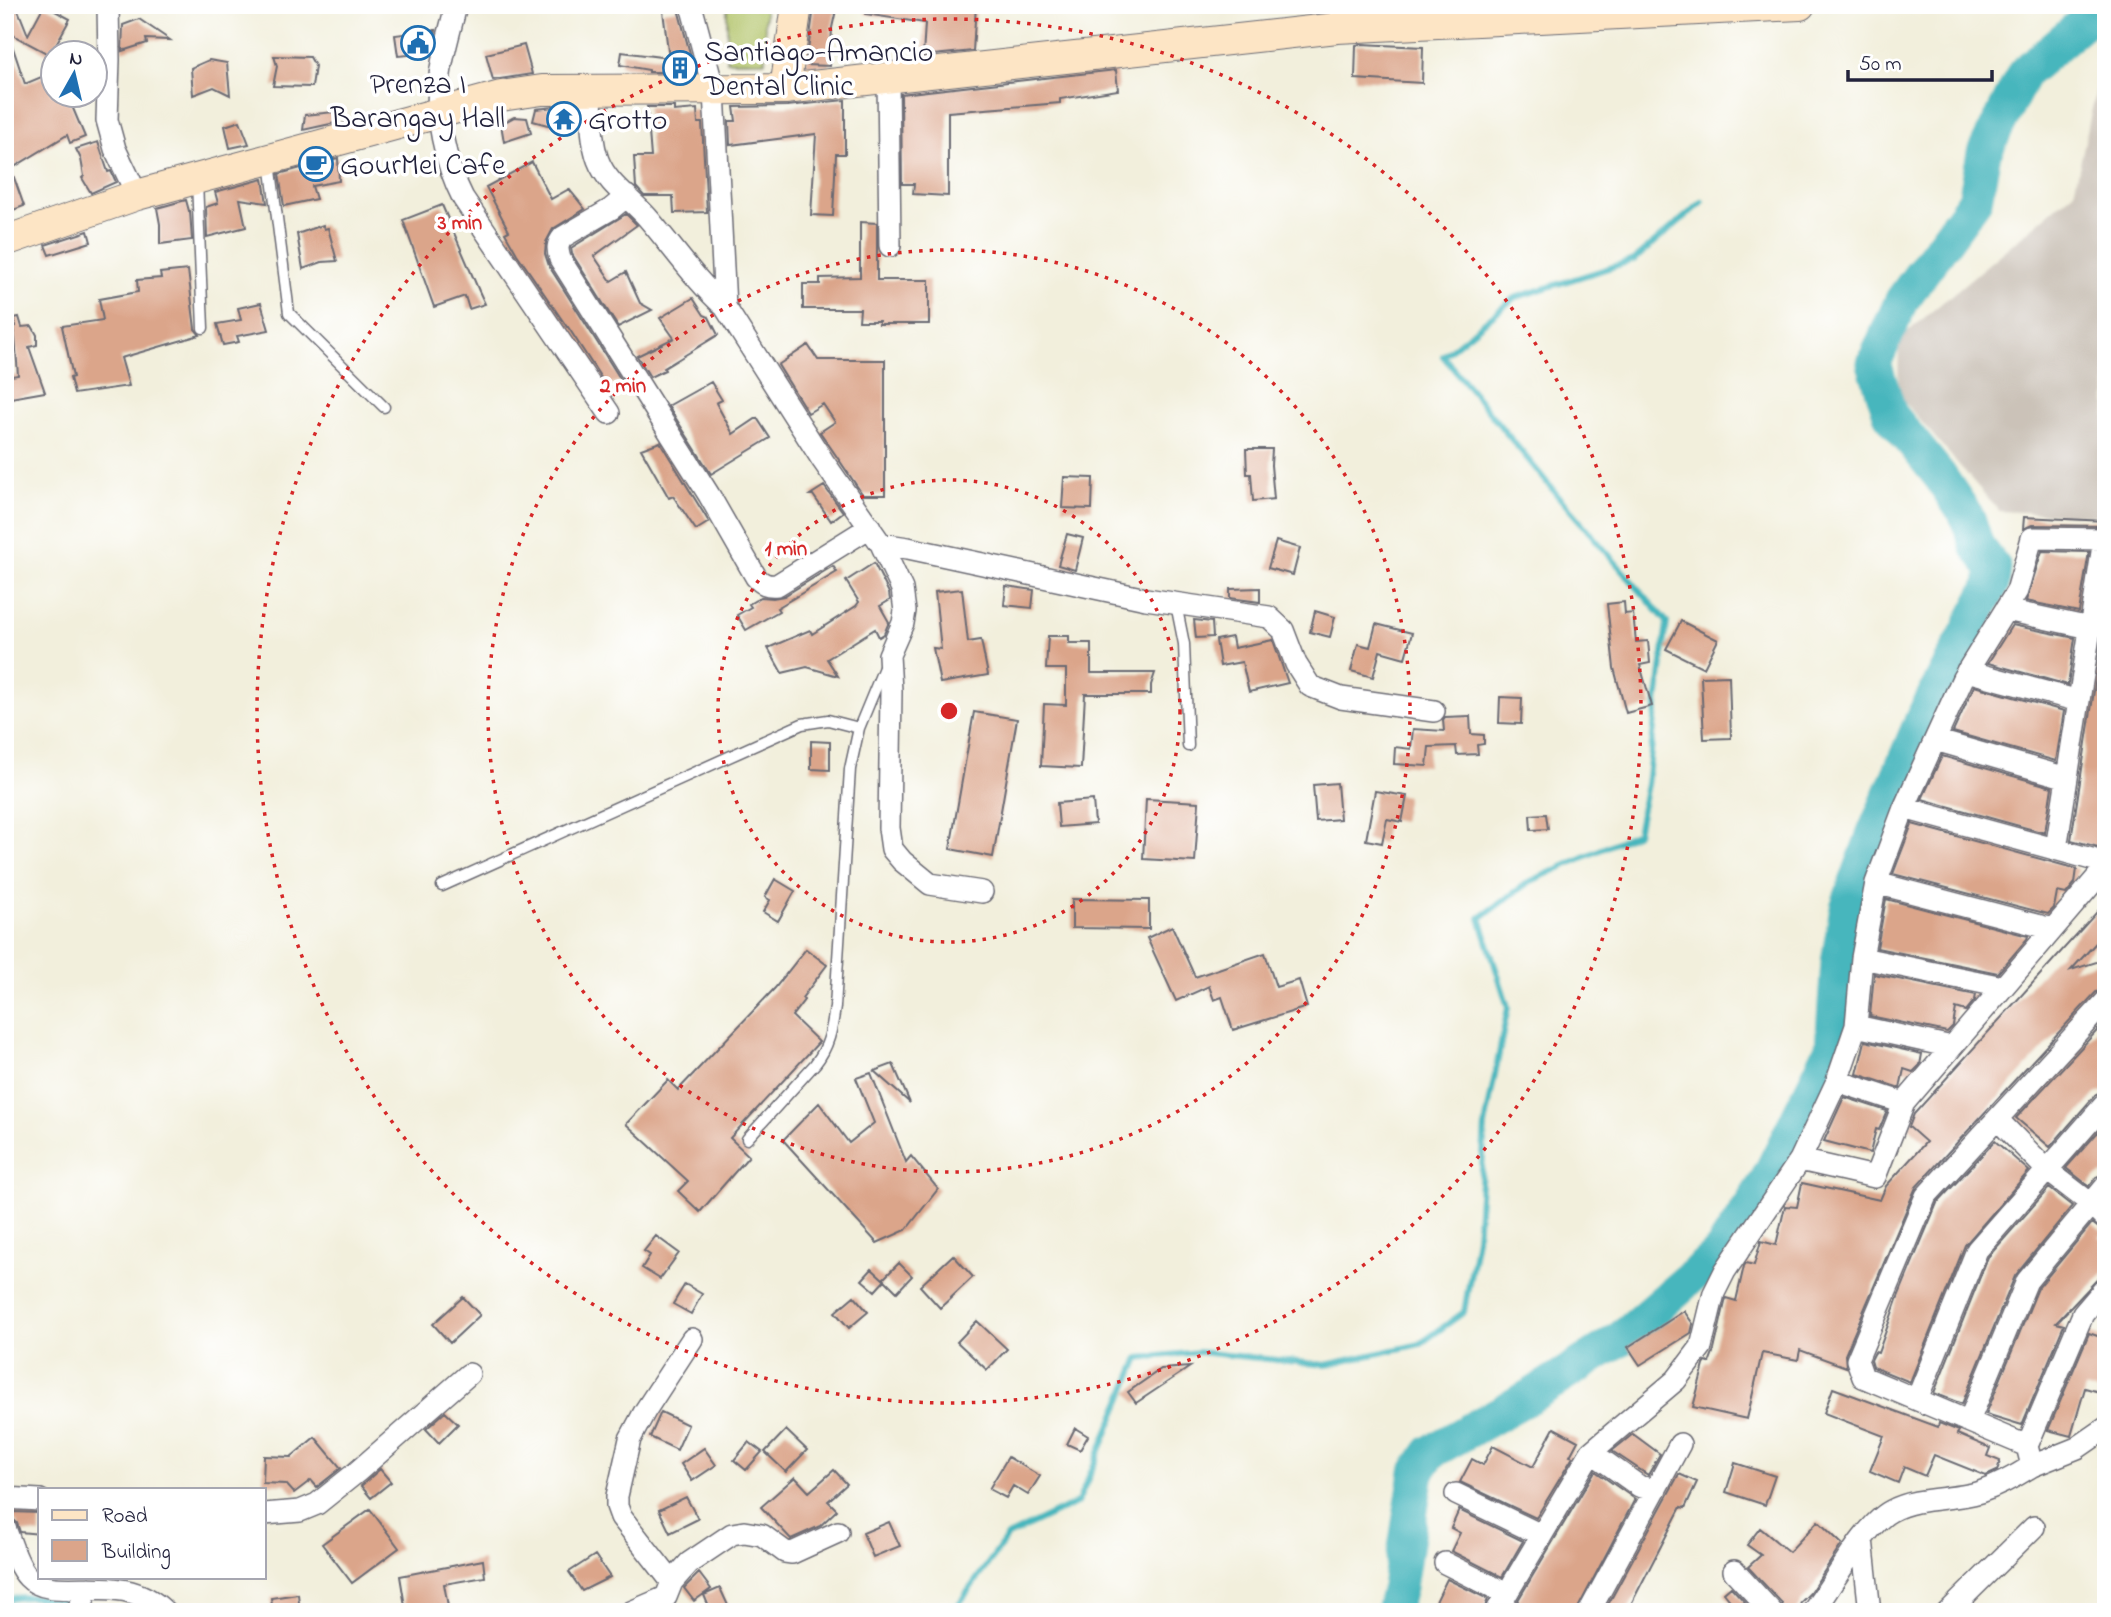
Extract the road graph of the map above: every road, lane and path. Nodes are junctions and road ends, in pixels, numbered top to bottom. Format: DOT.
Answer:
graph roads {
  1 [pos="108,5"];
  2 [pos="456,5"];
  3 [pos="691,5"];
  4 [pos="797,5"];
  5 [pos="1800,5"];
  6 [pos="1336,17"];
  7 [pos="888,78"];
  8 [pos="785,89"];
  9 [pos="591,90"];
  10 [pos="714,90"];
  11 [pos="439,113"];
  12 [pos="269,159"];
  13 [pos="197,178"];
  14 [pos="137,195"];
  15 [pos="627,196"];
  16 [pos="5,241"];
  17 [pos="890,246"];
  18 [pos="725,307"];
  19 [pos="203,328"];
  20 [pos="384,407"];
  21 [pos="609,413"];
  22 [pos="876,536"];
  23 [pos="2105,539"];
  24 [pos="1176,604"];
  25 [pos="2006,610"];
  26 [pos="2090,628"];
  27 [pos="889,655"];
  28 [pos="1967,671"];
  29 [pos="2079,701"];
  30 [pos="1434,711"];
  31 [pos="859,728"];
  32 [pos="1934,740"];
  33 [pos="1188,746"];
  34 [pos="2067,778"];
  35 [pos="1904,808"];
  36 [pos="2056,849"];
  37 [pos="2106,865"];
  38 [pos="1876,883"];
  39 [pos="442,886"];
  40 [pos="982,892"];
  41 [pos="2052,929"];
  42 [pos="1862,958"];
  43 [pos="2003,987"];
  44 [pos="2106,1001"];
  45 [pos="1856,1026"];
  46 [pos="1952,1047"];
  47 [pos="1837,1081"];
  48 [pos="2106,1102"];
  49 [pos="1904,1103"];
  50 [pos="1997,1119"];
  51 [pos="747,1139"];
  52 [pos="1800,1160"];
  53 [pos="2047,1170"];
  54 [pos="2106,1186"];
  55 [pos="2091,1203"];
  56 [pos="2106,1219"];
  57 [pos="2102,1300"];
  58 [pos="692,1339"];
  59 [pos="469,1374"];
  60 [pos="1917,1399"];
  61 [pos="1969,1421"];
  62 [pos="2106,1428"];
  63 [pos="1680,1444"];
  64 [pos="1591,1452"];
  65 [pos="2030,1456"];
  66 [pos="1654,1490"];
  67 [pos="1456,1494"];
  68 [pos="5,1497"];
  69 [pos="38,1500"];
  70 [pos="266,1514"];
  71 [pos="2034,1527"];
  72 [pos="5,1528"];
  73 [pos="838,1532"];
  74 [pos="1541,1535"];
  75 [pos="1862,1539"];
  76 [pos="1444,1563"];
  77 [pos="1734,1571"];
  78 [pos="671,1582"];
  79 [pos="89,1588"];
  80 [pos="1500,1602"];
  81 [pos="74,1612"];
  82 [pos="165,1612"];
  83 [pos="631,1612"];
  84 [pos="1589,1612"];
  85 [pos="1772,1612"];
  86 [pos="1812,1612"];
  87 [pos="1870,1612"];
  88 [pos="1948,1612"];
  1 -- 14 [label="street"];
  2 -- 11 [label="street"];
  3 -- 10 [label="street"];
  4 -- 8 [label="main road"];
  5 -- 6 [label="main road"];
  6 -- 7 [label="main road"];
  7 -- 8 [label="main road"];
  7 -- 17 [label="street"];
  8 -- 10 [label="main road"];
  9 -- 10 [label="main road"];
  9 -- 11 [label="main road"];
  9 -- 15 [label="street"];
  10 -- 18 [label="street"];
  11 -- 12 [label="main road"];
  11 -- 21 [label="street"];
  12 -- 13 [label="main road"];
  12 -- 20 [label="lane"];
  13 -- 14 [label="main road"];
  13 -- 19 [label="lane"];
  14 -- 16 [label="main road"];
  15 -- 18 [label="street"];
  15 -- 22 [label="street"];
  18 -- 22 [label="street"];
  22 -- 24 [label="street"];
  22 -- 27 [label="street"];
  23 -- 25 [label="street"];
  23 -- 26 [label="street"];
  24 -- 30 [label="street"];
  24 -- 33 [label="lane"];
  25 -- 26 [label="street"];
  25 -- 28 [label="street"];
  26 -- 29 [label="street"];
  27 -- 31 [label="lane"];
  27 -- 40 [label="street"];
  28 -- 29 [label="street"];
  28 -- 32 [label="street"];
  29 -- 34 [label="street"];
  31 -- 39 [label="lane"];
  31 -- 51 [label="lane"];
  32 -- 34 [label="street"];
  32 -- 35 [label="street"];
  34 -- 36 [label="street"];
  35 -- 36 [label="street"];
  35 -- 38 [label="street"];
  36 -- 37 [label="street"];
  37 -- 41 [label="street"];
  38 -- 41 [label="street"];
  38 -- 42 [label="street"];
  41 -- 43 [label="street"];
  42 -- 43 [label="street"];
  42 -- 45 [label="street"];
  43 -- 46 [label="street"];
  44 -- 50 [label="street"];
  45 -- 46 [label="street"];
  45 -- 47 [label="street"];
  46 -- 49 [label="street"];
  47 -- 49 [label="street"];
  47 -- 52 [label="street"];
  48 -- 53 [label="street"];
  49 -- 52 [label="street"];
  50 -- 53 [label="street"];
  50 -- 60 [label="street"];
  52 -- 64 [label="street"];
  53 -- 55 [label="street"];
  53 -- 60 [label="street"];
  54 -- 55 [label="street"];
  55 -- 56 [label="street"];
  55 -- 61 [label="street"];
  57 -- 65 [label="street"];
  58 -- 78 [label="street"];
  59 -- 70 [label="street"];
  60 -- 61 [label="street"];
  61 -- 65 [label="street"];
  62 -- 65 [label="street"];
  63 -- 66 [label="street"];
  64 -- 66 [label="street"];
  64 -- 74 [label="street"];
  65 -- 75 [label="street"];
  66 -- 84 [label="street"];
  67 -- 74 [label="street"];
  68 -- 69 [label="street"];
  71 -- 88 [label="street"];
  72 -- 79 [label="street"];
  73 -- 78 [label="street"];
  74 -- 80 [label="street"];
  75 -- 86 [label="street"];
  75 -- 87 [label="street"];
  76 -- 80 [label="street"];
  77 -- 85 [label="street"];
  78 -- 83 [label="street"];
  79 -- 81 [label="street"];
  79 -- 82 [label="street"];
}
